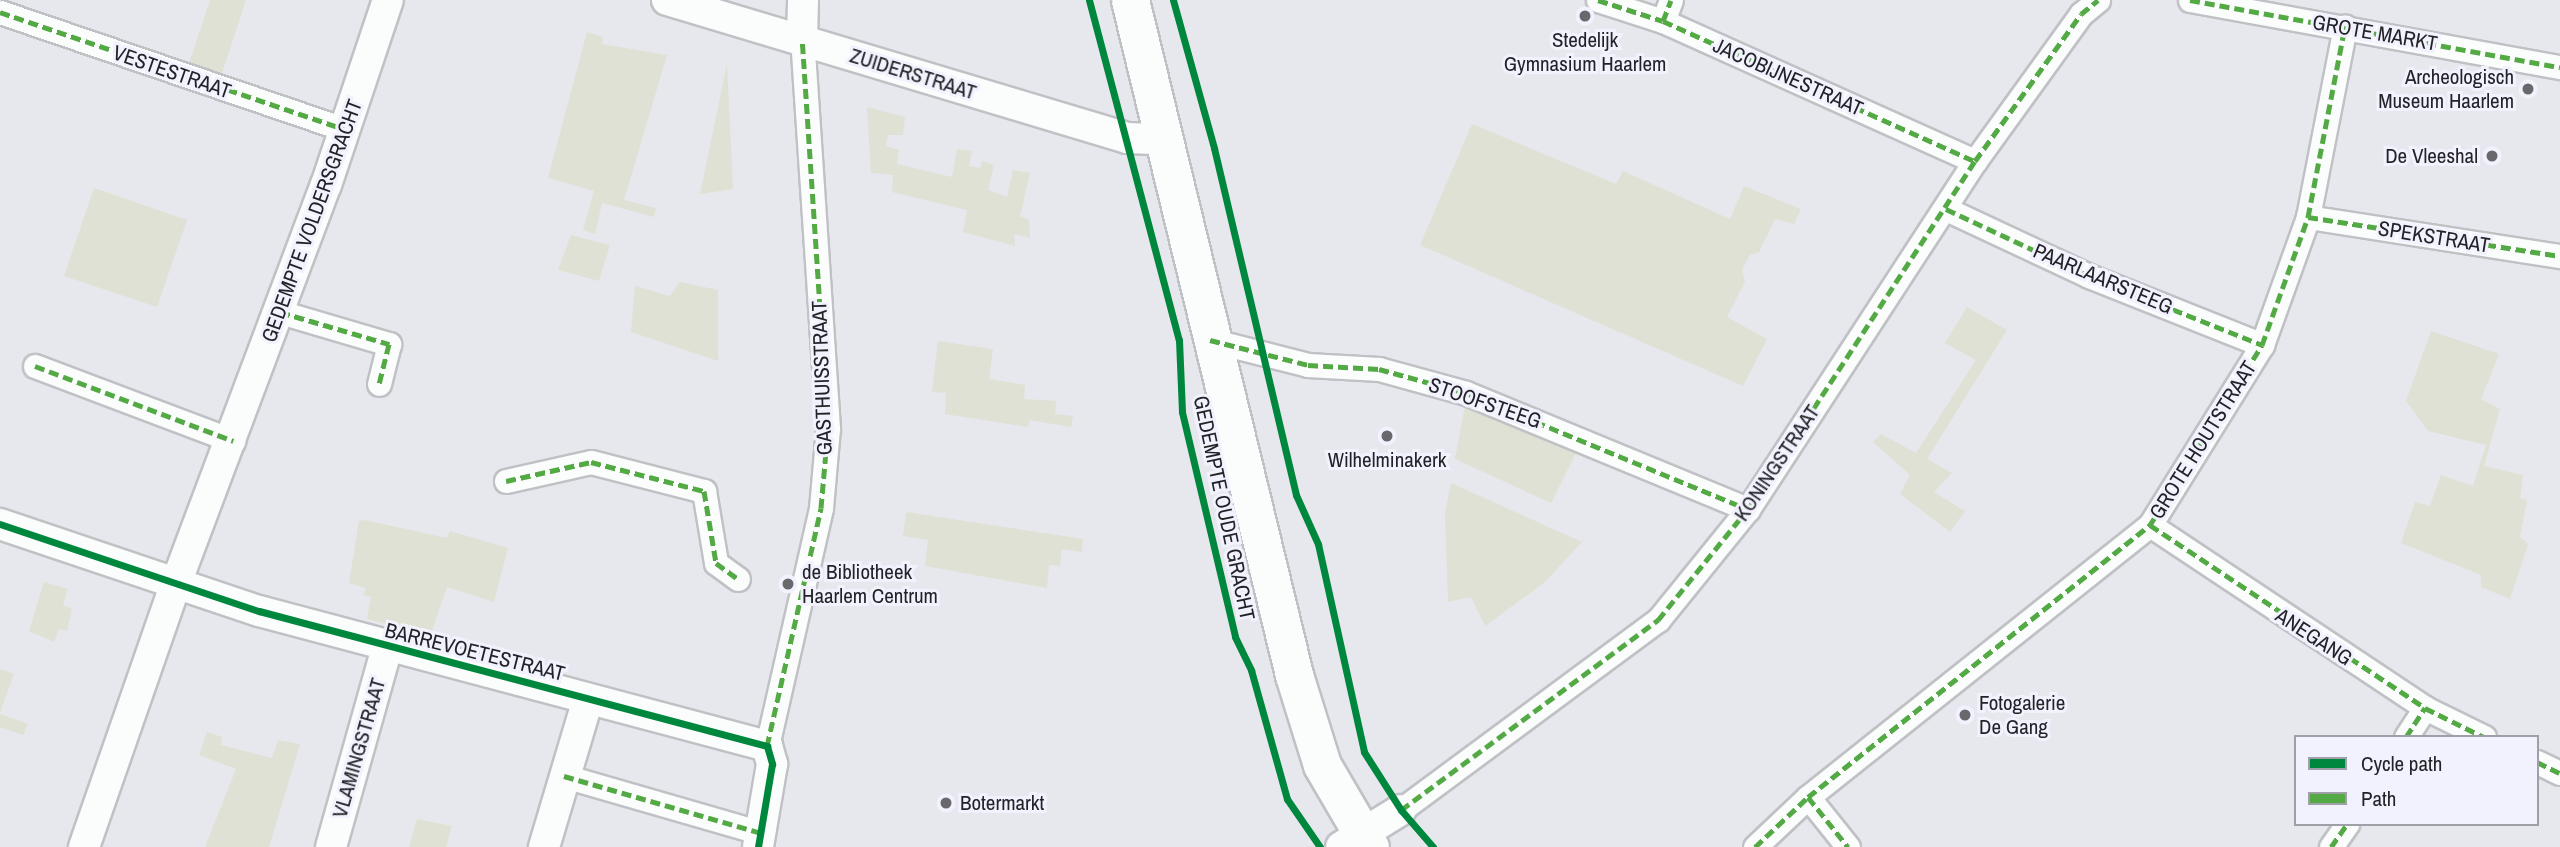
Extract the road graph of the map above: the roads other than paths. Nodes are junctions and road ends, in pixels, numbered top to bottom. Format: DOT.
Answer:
graph roads {
  1 [pos="388,0"];
  2 [pos="667,0"];
  3 [pos="803,0"];
  4 [pos="1130,0"];
  5 [pos="1598,0"];
  6 [pos="2098,0"];
  7 [pos="2190,0"];
  8 [pos="1667,11"];
  9 [pos="0,12"];
  10 [pos="2345,27"];
  11 [pos="802,41"];
  12 [pos="2560,66"];
  13 [pos="344,129"];
  14 [pos="1160,139"];
  15 [pos="1975,161"];
  16 [pos="1946,209"];
  17 [pos="2308,218"];
  18 [pos="2560,256"];
  19 [pos="280,312"];
  20 [pos="1210,340"];
  21 [pos="2262,345"];
  22 [pos="34,366"];
  23 [pos="379,384"];
  24 [pos="233,441"];
  25 [pos="506,481"];
  26 [pos="1748,509"];
  27 [pos="0,524"];
  28 [pos="2150,525"];
  29 [pos="738,579"];
  30 [pos="175,586"];
  31 [pos="387,648"];
  32 [pos="588,699"];
  33 [pos="2425,708"];
  34 [pos="2407,735"];
  35 [pos="2480,735"];
  36 [pos="767,746"];
  37 [pos="2539,763"];
  38 [pos="2560,773"];
  39 [pos="564,776"];
  40 [pos="1808,797"];
  41 [pos="1401,810"];
  42 [pos="2346,826"];
  43 [pos="760,840"];
  44 [pos="1357,843"];
  45 [pos="84,847"];
  46 [pos="331,847"];
  47 [pos="544,847"];
  48 [pos="1755,847"];
  49 [pos="1849,847"];
  50 [pos="2332,847"];
  1 -- 13 [label="street, GEDEMPTE VOLDERSGRACHT"];
  2 -- 11 [label="street, ZUIDERSTRAAT"];
  3 -- 11 [label="street"];
  4 -- 14 [label="street, GEDEMPTE OUDE GRACHT"];
  5 -- 8 [label="street, JACOBIJNESTRAAT"];
  6 -- 15 [label="street, KONINGSTRAAT"];
  7 -- 10 [label="street, GROTE MARKT"];
  8 -- 15 [label="street, JACOBIJNESTRAAT"];
  9 -- 13 [label="street, VESTESTRAAT"];
  10 -- 12 [label="street, GROTE MARKT"];
  10 -- 17 [label="street, GROTE HOUTSTRAAT"];
  11 -- 14 [label="street, ZUIDERSTRAAT"];
  11 -- 36 [label="street, GASTHUISSTRAAT"];
  13 -- 19 [label="street, GEDEMPTE VOLDERSGRACHT"];
  14 -- 20 [label="street, GEDEMPTE OUDE GRACHT"];
  15 -- 16 [label="street, KONINGSTRAAT"];
  16 -- 21 [label="street, PAARLAARSTEEG"];
  16 -- 26 [label="street, KONINGSTRAAT"];
  17 -- 18 [label="street, SPEKSTRAAT"];
  17 -- 21 [label="street, GROTE HOUTSTRAAT"];
  19 -- 23 [label="street"];
  19 -- 24 [label="street, GEDEMPTE VOLDERSGRACHT"];
  20 -- 26 [label="street, STOOFSTEEG"];
  20 -- 44 [label="street, GEDEMPTE OUDE GRACHT"];
  21 -- 28 [label="street, GROTE HOUTSTRAAT"];
  22 -- 24 [label="street"];
  24 -- 30 [label="street, GEDEMPTE VOLDERSGRACHT"];
  25 -- 29 [label="street"];
  26 -- 41 [label="street, KONINGSTRAAT"];
  27 -- 30 [label="street, BARREVOETESTRAAT"];
  28 -- 33 [label="street, ANEGANG"];
  28 -- 40 [label="street, GROTE HOUTSTRAAT"];
  30 -- 31 [label="street, BARREVOETESTRAAT"];
  30 -- 45 [label="street, GEDEMPTE VOLDERSGRACHT"];
  31 -- 32 [label="street, BARREVOETESTRAAT"];
  31 -- 46 [label="street, VLAMINGSTRAAT"];
  32 -- 36 [label="street, BARREVOETESTRAAT"];
  32 -- 39 [label="street"];
  33 -- 34 [label="street"];
  33 -- 35 [label="street, ANEGANG"];
  36 -- 43 [label="street, GASTHUISSTRAAT"];
  37 -- 38 [label="street"];
  39 -- 43 [label="street"];
  39 -- 47 [label="street"];
  40 -- 48 [label="street, GROTE HOUTSTRAAT"];
  40 -- 49 [label="street"];
  41 -- 44 [label="street, KONINGSTRAAT"];
  42 -- 50 [label="street"];
}
